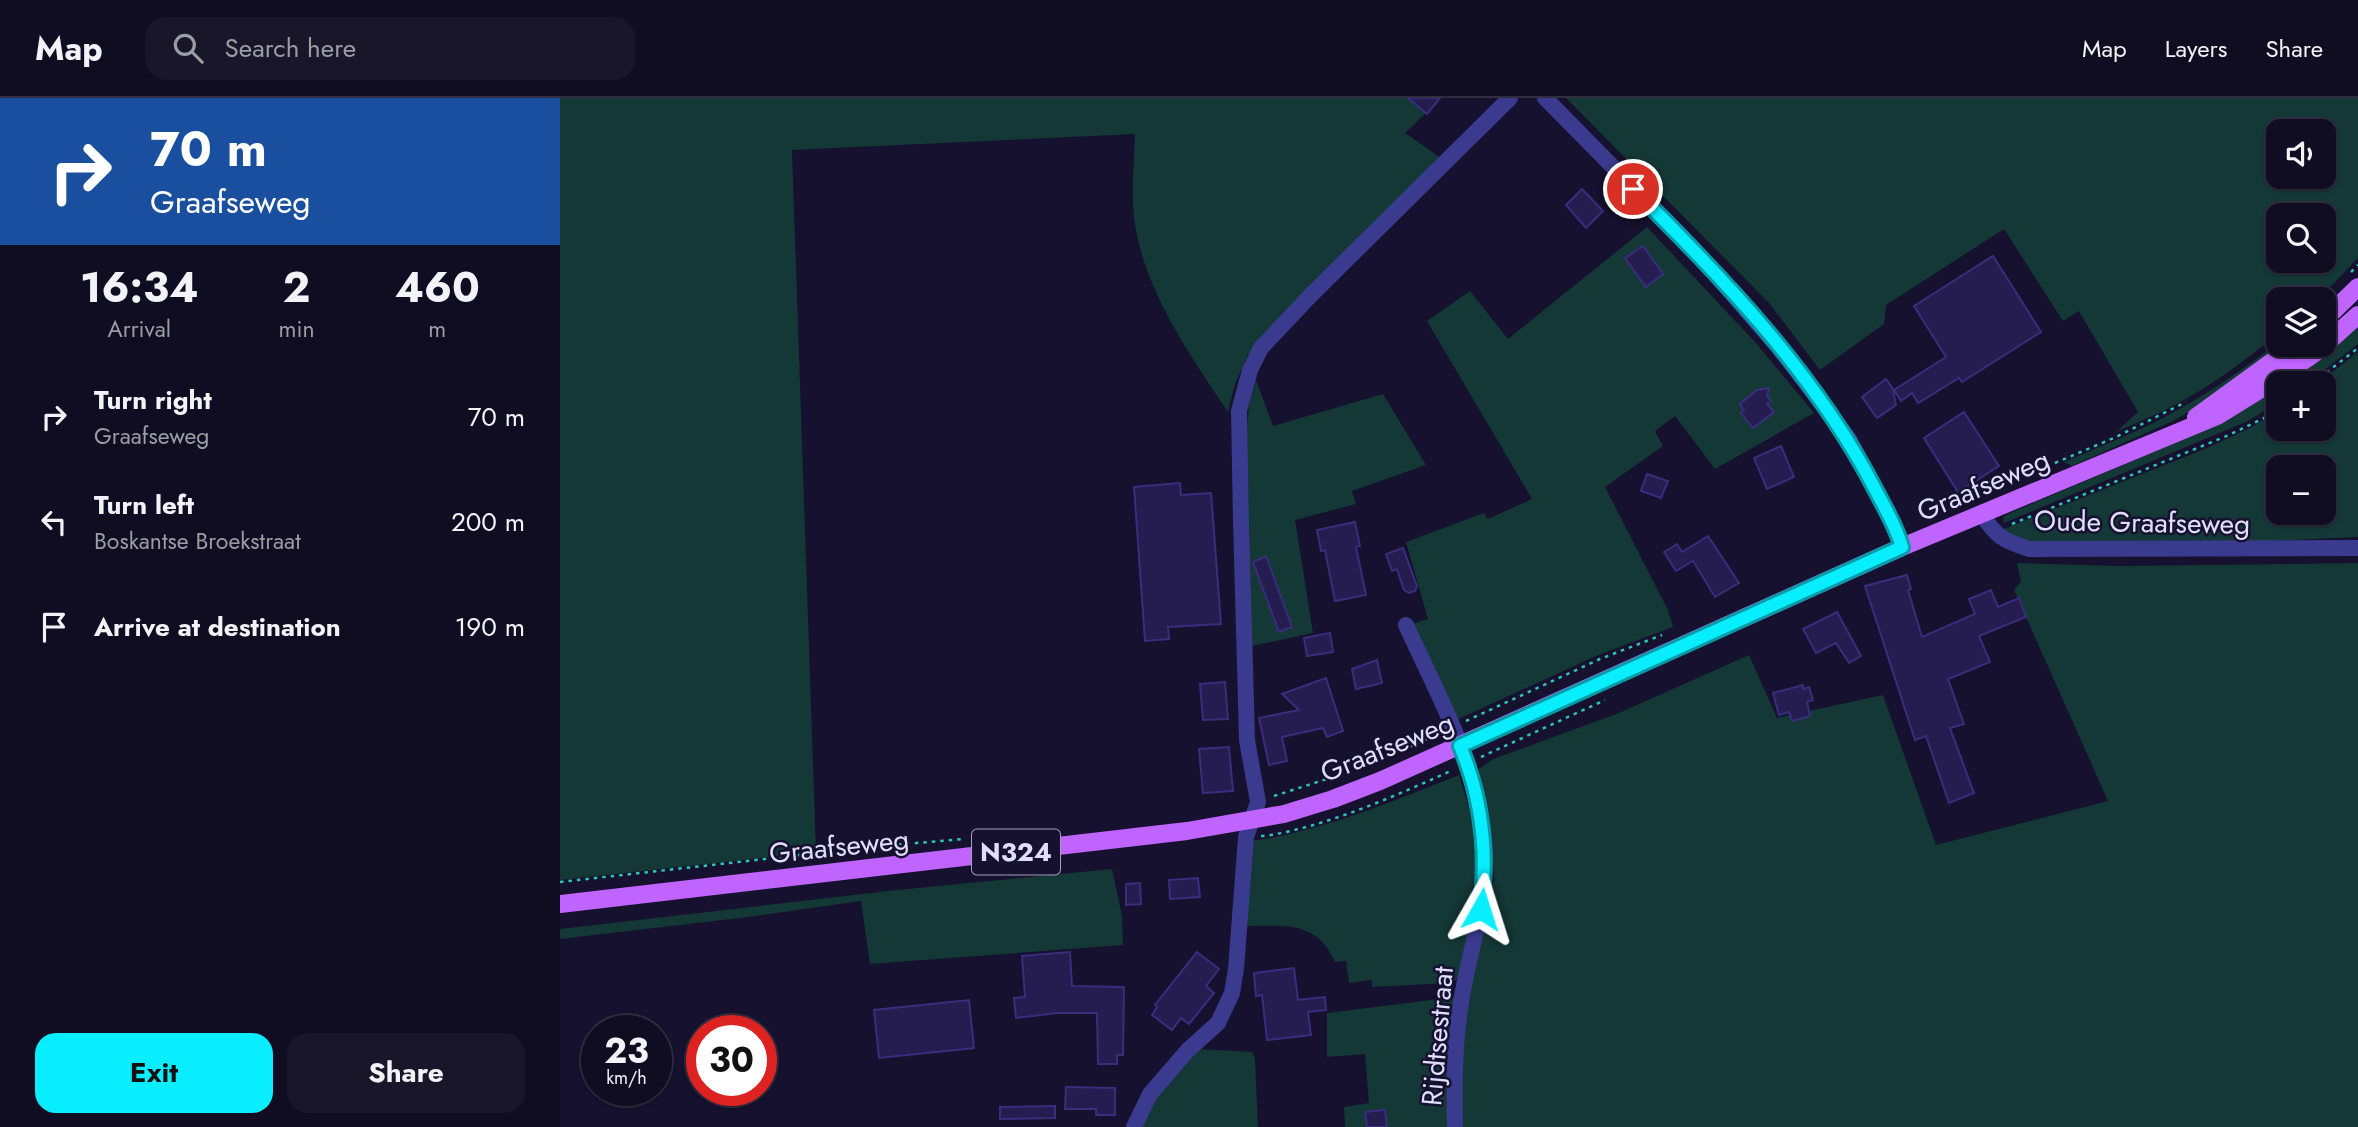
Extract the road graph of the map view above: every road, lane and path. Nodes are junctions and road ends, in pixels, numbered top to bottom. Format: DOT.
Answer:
graph roads {
  1 [pos="1510,98"];
  2 [pos="1545,98"];
  3 [pos="2358,286"];
  4 [pos="2336,308"];
  5 [pos="2358,315"];
  6 [pos="2358,348"];
  7 [pos="2279,357"];
  8 [pos="2328,371"];
  9 [pos="2186,402"];
  10 [pos="2266,417"];
  11 [pos="2177,432"];
  12 [pos="1998,488"];
  13 [pos="1982,514"];
  14 [pos="1992,532"];
  15 [pos="1902,547"];
  16 [pos="2358,548"];
  17 [pos="1406,625"];
  18 [pos="1452,728"];
  19 [pos="1460,746"];
  20 [pos="1258,802"];
  21 [pos="1251,821"];
  22 [pos="560,904"];
  23 [pos="1134,1127"];
  24 [pos="1455,1127"];
  1 -- 20 [label="street"];
  2 -- 15 [label="street"];
  3 -- 4 [label="main road"];
  5 -- 11 [label="main road, Graafseweg / N324"];
  6 -- 8 [label="path"];
  7 -- 11 [label="main road, Graafseweg / N324"];
  9 -- 12 [label="path, Graafseweg"];
  10 -- 14 [label="path, Graafseweg"];
  11 -- 13 [label="main road, Graafseweg / N324"];
  13 -- 14 [label="street, Oude Graafseweg"];
  13 -- 15 [label="main road, Graafseweg / N324"];
  14 -- 16 [label="street, Oude Graafseweg"];
  15 -- 19 [label="main road, Graafseweg / N324"];
  17 -- 18 [label="street, Rijdtsestraat"];
  18 -- 19 [label="street, Rijdtsestraat"];
  18 -- 20 [label="path, Graafseweg"];
  19 -- 21 [label="main road, Graafseweg / N324"];
  19 -- 24 [label="street, Rijdtsestraat"];
  20 -- 21 [label="street"];
  21 -- 22 [label="main road, Graafseweg / N324"];
  21 -- 23 [label="street"];
}
